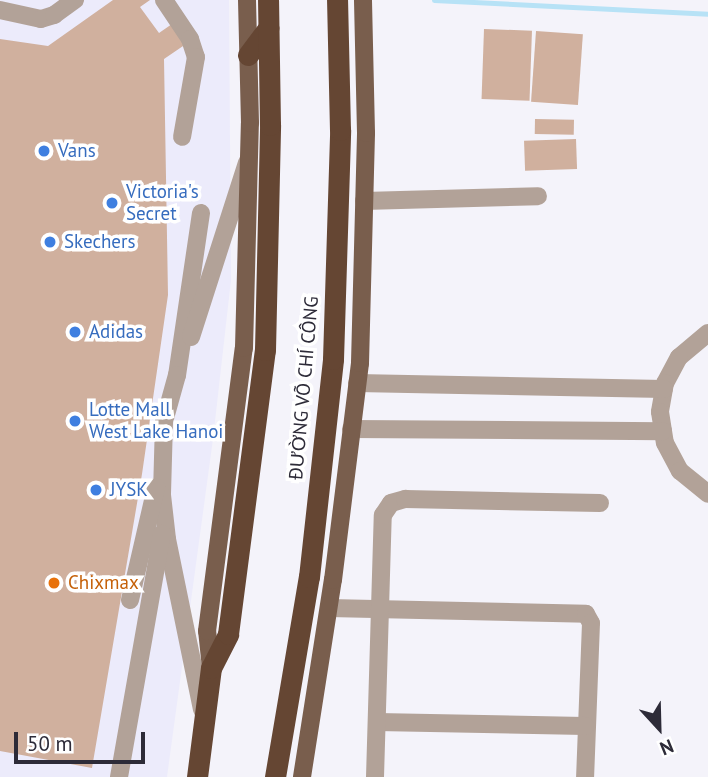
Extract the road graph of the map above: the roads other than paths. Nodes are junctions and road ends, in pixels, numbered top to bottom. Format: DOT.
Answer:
graph roads {
  1 [pos="164,0"];
  2 [pos="247,0"];
  3 [pos="268,0"];
  4 [pos="337,0"];
  5 [pos="363,0"];
  6 [pos="67,3"];
  7 [pos="0,10"];
  8 [pos="268,28"];
  9 [pos="248,55"];
  10 [pos="182,137"];
  11 [pos="249,157"];
  12 [pos="538,197"];
  13 [pos="364,201"];
  14 [pos="201,213"];
  15 [pos="708,333"];
  16 [pos="177,375"];
  17 [pos="357,383"];
  18 [pos="664,389"];
  19 [pos="351,429"];
  20 [pos="663,432"];
  21 [pos="162,459"];
  22 [pos="708,494"];
  23 [pos="600,503"];
  24 [pos="165,520"];
  25 [pos="130,600"];
  26 [pos="328,608"];
  27 [pos="381,611"];
  28 [pos="212,668"];
  29 [pos="205,720"];
  30 [pos="377,722"];
  31 [pos="585,726"];
  32 [pos="198,767"];
  33 [pos="119,777"];
  34 [pos="185,777"];
  35 [pos="275,777"];
  36 [pos="302,777"];
  37 [pos="375,777"];
  38 [pos="585,777"];
  1 -- 10 [label="street"];
  2 -- 9 [label="main road"];
  3 -- 8 [label="highway"];
  4 -- 35 [label="highway, ĐƯỜNG VÕ CHÍ CÔNG"];
  5 -- 13 [label="main road"];
  6 -- 7 [label="street"];
  8 -- 9 [label="highway"];
  8 -- 28 [label="highway"];
  9 -- 11 [label="main road"];
  11 -- 16 [label="street"];
  11 -- 28 [label="main road"];
  12 -- 13 [label="street"];
  13 -- 17 [label="main road"];
  14 -- 16 [label="street"];
  15 -- 18 [label="street"];
  16 -- 21 [label="street"];
  17 -- 18 [label="street"];
  17 -- 19 [label="main road"];
  18 -- 20 [label="street"];
  19 -- 20 [label="street"];
  19 -- 26 [label="main road"];
  20 -- 22 [label="street"];
  21 -- 24 [label="street"];
  21 -- 25 [label="street"];
  23 -- 27 [label="street"];
  24 -- 29 [label="street"];
  24 -- 33 [label="street"];
  26 -- 27 [label="street"];
  26 -- 36 [label="main road"];
  27 -- 30 [label="street"];
  27 -- 31 [label="street"];
  28 -- 29 [label="highway"];
  29 -- 32 [label="highway"];
  30 -- 31 [label="street"];
  30 -- 37 [label="street"];
  31 -- 38 [label="street"];
  32 -- 34 [label="street"];
}
